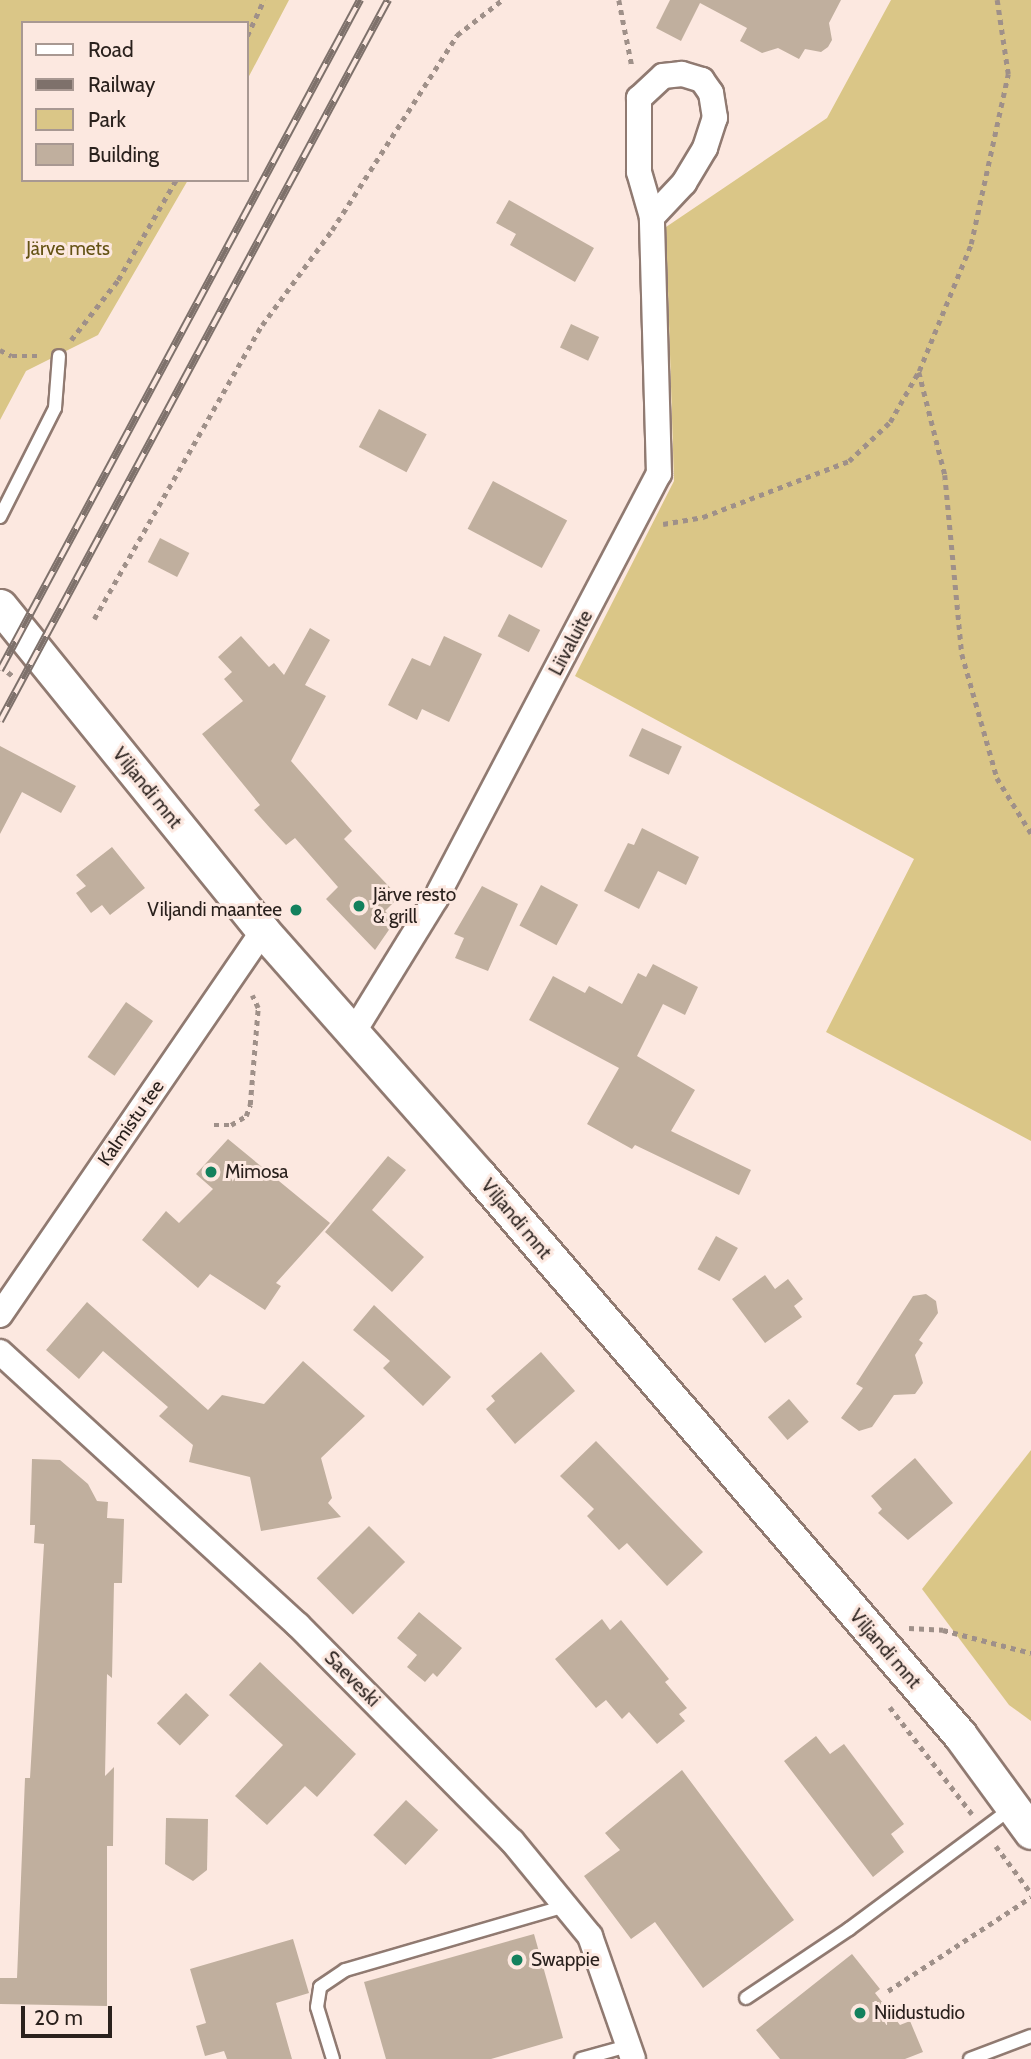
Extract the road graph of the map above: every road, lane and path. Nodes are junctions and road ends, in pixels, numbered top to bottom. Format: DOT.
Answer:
graph roads {
  1 [pos="264,0"];
  2 [pos="502,0"];
  3 [pos="619,0"];
  4 [pos="997,0"];
  5 [pos="248,34"];
  6 [pos="639,98"];
  7 [pos="175,182"];
  8 [pos="652,217"];
  9 [pos="0,350"];
  10 [pos="59,356"];
  11 [pos="919,371"];
  12 [pos="0,517"];
  13 [pos="631,530"];
  14 [pos="0,606"];
  15 [pos="93,618"];
  16 [pos="1031,833"];
  17 [pos="263,931"];
  18 [pos="235,972"];
  19 [pos="353,1033"];
  20 [pos="214,1125"];
  21 [pos="0,1315"];
  22 [pos="0,1352"];
  23 [pos="908,1628"];
  24 [pos="1031,1653"];
  25 [pos="1022,1820"];
  26 [pos="1031,1897"];
  27 [pos="565,1906"];
  28 [pos="888,1991"];
  29 [pos="746,1998"];
  30 [pos="1031,2036"];
  31 [pos="631,2052"];
  32 [pos="333,2059"];
  33 [pos="581,2059"];
  34 [pos="970,2059"];
  1 -- 5 [label="path"];
  2 -- 15 [label="path"];
  3 -- 6 [label="path"];
  4 -- 11 [label="path"];
  6 -- 8 [label="street, Liivaluite"];
  6 -- 8 [label="street"];
  7 -- 10 [label="path"];
  8 -- 13 [label="street, Liivaluite"];
  9 -- 10 [label="path"];
  10 -- 12 [label="lane"];
  11 -- 13 [label="path"];
  11 -- 16 [label="path"];
  13 -- 19 [label="street, Liivaluite"];
  14 -- 17 [label="main road, Viljandi mnt"];
  17 -- 18 [label="street, Kalmistu tee"];
  17 -- 19 [label="main road, Viljandi mnt"];
  18 -- 20 [label="path"];
  18 -- 21 [label="street, Kalmistu tee"];
  19 -- 25 [label="main road, Viljandi mnt"];
  22 -- 27 [label="street, Saeveski"];
  23 -- 24 [label="path"];
  25 -- 29 [label="lane"];
  26 -- 28 [label="path"];
  27 -- 31 [label="street, Saeveski"];
  27 -- 32 [label="lane"];
  30 -- 34 [label="lane"];
  31 -- 33 [label="lane"];
}
